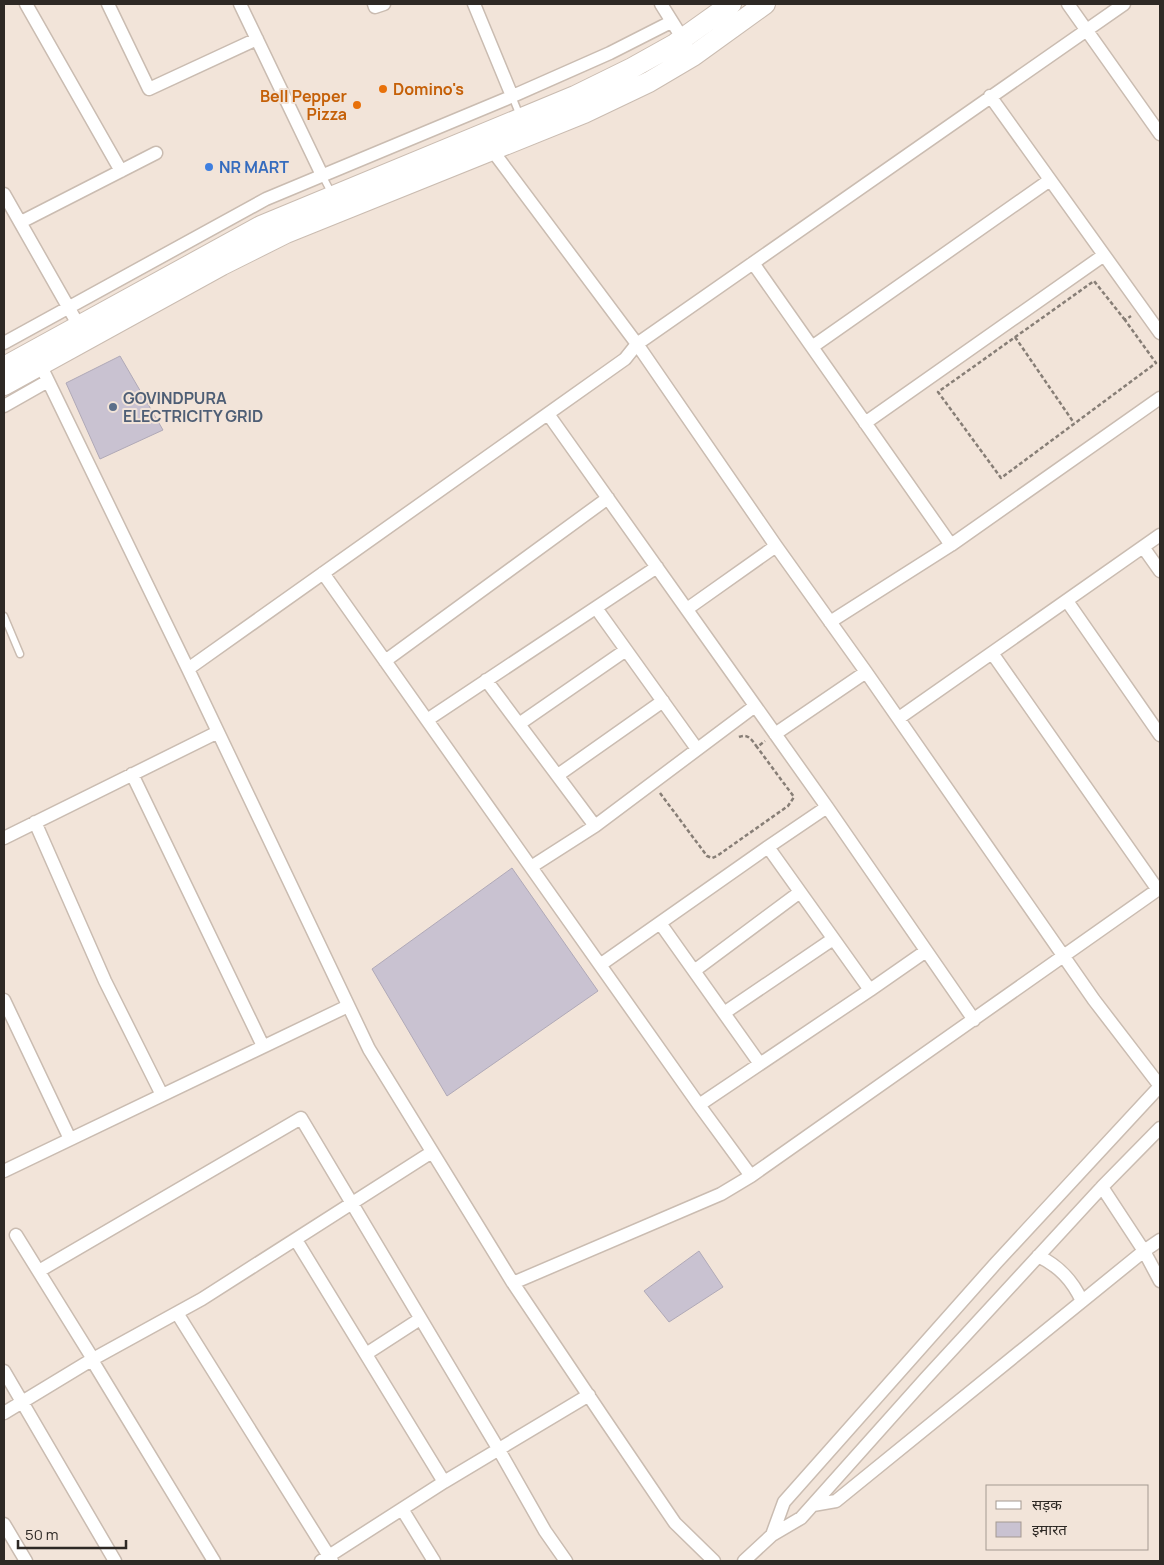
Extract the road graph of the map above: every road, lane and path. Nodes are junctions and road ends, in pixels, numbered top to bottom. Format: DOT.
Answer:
graph roads {
  1 [pos="26,4"];
  2 [pos="108,4"];
  3 [pos="240,4"];
  4 [pos="374,4"];
  5 [pos="384,4"];
  6 [pos="474,4"];
  7 [pos="661,4"];
  8 [pos="731,4"];
  9 [pos="765,4"];
  10 [pos="1068,4"];
  11 [pos="1124,4"];
  12 [pos="671,22"];
  13 [pos="1085,30"];
  14 [pos="257,40"];
  15 [pos="688,48"];
  16 [pos="512,96"];
  17 [pos="990,96"];
  18 [pos="521,119"];
  19 [pos="1160,134"];
  20 [pos="492,150"];
  21 [pos="156,153"];
  22 [pos="121,171"];
  23 [pos="322,175"];
  24 [pos="1050,180"];
  25 [pos="4,194"];
  26 [pos="333,195"];
  27 [pos="20,222"];
  28 [pos="1104,255"];
  29 [pos="753,263"];
  30 [pos="1142,307"];
  31 [pos="69,308"];
  32 [pos="1125,320"];
  33 [pos="79,326"];
  34 [pos="1160,332"];
  35 [pos="1015,337"];
  36 [pos="4,343"];
  37 [pos="637,344"];
  38 [pos="812,347"];
  39 [pos="41,366"];
  40 [pos="4,367"];
  41 [pos="4,385"];
  42 [pos="1160,398"];
  43 [pos="4,406"];
  44 [pos="548,414"];
  45 [pos="865,423"];
  46 [pos="1074,423"];
  47 [pos="608,498"];
  48 [pos="1160,536"];
  49 [pos="951,545"];
  50 [pos="776,546"];
  51 [pos="1143,547"];
  52 [pos="657,567"];
  53 [pos="1160,571"];
  54 [pos="323,573"];
  55 [pos="1067,601"];
  56 [pos="596,608"];
  57 [pos="686,609"];
  58 [pos="4,616"];
  59 [pos="830,622"];
  60 [pos="626,650"];
  61 [pos="992,653"];
  62 [pos="20,654"];
  63 [pos="385,661"];
  64 [pos="188,669"];
  65 [pos="866,672"];
  66 [pos="486,680"];
  67 [pos="663,701"];
  68 [pos="755,706"];
  69 [pos="899,718"];
  70 [pos="427,720"];
  71 [pos="519,724"];
  72 [pos="218,732"];
  73 [pos="775,734"];
  74 [pos="1160,735"];
  75 [pos="733,740"];
  76 [pos="758,747"];
  77 [pos="697,749"];
  78 [pos="132,774"];
  79 [pos="558,775"];
  80 [pos="660,790"];
  81 [pos="827,807"];
  82 [pos="35,822"];
  83 [pos="595,826"];
  84 [pos="4,838"];
  85 [pos="768,847"];
  86 [pos="531,867"];
  87 [pos="1159,889"];
  88 [pos="800,892"];
  89 [pos="660,923"];
  90 [pos="833,939"];
  91 [pos="926,952"];
  92 [pos="1063,956"];
  93 [pos="600,965"];
  94 [pos="694,971"];
  95 [pos="870,990"];
  96 [pos="348,1006"];
  97 [pos="5,1009"];
  98 [pos="724,1013"];
  99 [pos="974,1020"];
  100 [pos="263,1046"];
  101 [pos="760,1064"];
  102 [pos="1160,1086"];
  103 [pos="162,1095"];
  104 [pos="699,1105"];
  105 [pos="1160,1128"];
  106 [pos="70,1139"];
  107 [pos="432,1152"];
  108 [pos="4,1171"];
  109 [pos="751,1176"];
  110 [pos="1102,1187"];
  111 [pos="351,1205"];
  112 [pos="16,1235"];
  113 [pos="296,1240"];
  114 [pos="1160,1240"];
  115 [pos="1144,1251"];
  116 [pos="1038,1256"];
  117 [pos="39,1271"];
  118 [pos="1160,1281"];
  119 [pos="513,1283"];
  120 [pos="1082,1301"];
  121 [pos="177,1313"];
  122 [pos="420,1319"];
  123 [pos="366,1354"];
  124 [pos="92,1360"];
  125 [pos="4,1371"];
  126 [pos="589,1395"];
  127 [pos="23,1401"];
  128 [pos="4,1413"];
  129 [pos="499,1450"];
  130 [pos="444,1482"];
  131 [pos="813,1505"];
  132 [pos="402,1509"];
  133 [pos="4,1524"];
  134 [pos="772,1535"];
  135 [pos="327,1560"];
  136 [pos="26,1561"];
  137 [pos="115,1561"];
  138 [pos="214,1561"];
  139 [pos="434,1561"];
  140 [pos="566,1561"];
  141 [pos="714,1561"];
  142 [pos="744,1561"];
  1 -- 22 [label="street"];
  2 -- 14 [label="street"];
  3 -- 14 [label="street"];
  4 -- 5 [label="street"];
  6 -- 16 [label="street"];
  7 -- 12 [label="street"];
  8 -- 15 [label="main road"];
  9 -- 15 [label="main road"];
  10 -- 13 [label="street"];
  11 -- 13 [label="street"];
  12 -- 15 [label="street"];
  12 -- 16 [label="street"];
  13 -- 17 [label="street"];
  13 -- 19 [label="street"];
  14 -- 23 [label="street"];
  15 -- 18 [label="main road"];
  15 -- 20 [label="main road"];
  16 -- 18 [label="lane"];
  16 -- 23 [label="street"];
  17 -- 24 [label="street"];
  17 -- 29 [label="street"];
  18 -- 26 [label="main road"];
  20 -- 37 [label="street"];
  20 -- 39 [label="main road"];
  21 -- 22 [label="street"];
  22 -- 27 [label="street"];
  23 -- 26 [label="lane"];
  23 -- 31 [label="street"];
  24 -- 28 [label="street"];
  24 -- 38 [label="street"];
  25 -- 27 [label="street"];
  26 -- 33 [label="main road"];
  27 -- 31 [label="street"];
  28 -- 30 [label="street"];
  28 -- 45 [label="street"];
  29 -- 37 [label="street"];
  29 -- 38 [label="street"];
  30 -- 32 [label="path"];
  30 -- 34 [label="street"];
  31 -- 33 [label="street"];
  31 -- 36 [label="street"];
  32 -- 35 [label="path"];
  32 -- 46 [label="path"];
  33 -- 39 [label="main road"];
  35 -- 46 [label="path"];
  35 -- 46 [label="path"];
  37 -- 44 [label="street"];
  37 -- 50 [label="street"];
  38 -- 45 [label="street"];
  39 -- 40 [label="main road"];
  39 -- 41 [label="main road"];
  39 -- 43 [label="street"];
  39 -- 64 [label="street"];
  42 -- 49 [label="street"];
  44 -- 47 [label="street"];
  44 -- 54 [label="street"];
  45 -- 49 [label="street"];
  47 -- 52 [label="street"];
  47 -- 63 [label="street"];
  48 -- 51 [label="street"];
  49 -- 59 [label="street"];
  50 -- 57 [label="street"];
  50 -- 59 [label="street"];
  51 -- 53 [label="street"];
  51 -- 55 [label="street"];
  52 -- 56 [label="street"];
  52 -- 57 [label="street"];
  54 -- 63 [label="street"];
  54 -- 64 [label="street"];
  55 -- 61 [label="street"];
  55 -- 74 [label="street"];
  56 -- 60 [label="street"];
  56 -- 66 [label="street"];
  57 -- 68 [label="street"];
  58 -- 62 [label="lane"];
  59 -- 65 [label="street"];
  60 -- 67 [label="street"];
  60 -- 71 [label="street"];
  61 -- 69 [label="street"];
  61 -- 87 [label="street"];
  63 -- 70 [label="street"];
  64 -- 72 [label="street"];
  65 -- 69 [label="street"];
  65 -- 73 [label="street"];
  66 -- 70 [label="street"];
  66 -- 71 [label="street"];
  67 -- 77 [label="street"];
  67 -- 79 [label="street"];
  68 -- 73 [label="street"];
  68 -- 77 [label="street"];
  69 -- 92 [label="street"];
  70 -- 86 [label="street"];
  71 -- 79 [label="street"];
  72 -- 78 [label="street"];
  72 -- 96 [label="street"];
  73 -- 76 [label="path"];
  73 -- 81 [label="street"];
  75 -- 76 [label="path"];
  76 -- 80 [label="path"];
  77 -- 83 [label="street"];
  78 -- 82 [label="street"];
  78 -- 100 [label="street"];
  79 -- 83 [label="street"];
  81 -- 85 [label="street"];
  81 -- 91 [label="street"];
  82 -- 84 [label="street"];
  82 -- 103 [label="street"];
  83 -- 86 [label="street"];
  85 -- 88 [label="street"];
  85 -- 89 [label="street"];
  86 -- 93 [label="street"];
  87 -- 92 [label="street"];
  88 -- 90 [label="street"];
  88 -- 94 [label="street"];
  89 -- 93 [label="street"];
  89 -- 94 [label="street"];
  90 -- 95 [label="street"];
  90 -- 98 [label="street"];
  91 -- 95 [label="street"];
  91 -- 99 [label="street"];
  92 -- 99 [label="street"];
  92 -- 102 [label="street"];
  93 -- 104 [label="street"];
  94 -- 98 [label="street"];
  95 -- 101 [label="street"];
  96 -- 100 [label="street"];
  96 -- 107 [label="street"];
  97 -- 106 [label="street"];
  98 -- 101 [label="street"];
  99 -- 109 [label="street"];
  100 -- 103 [label="street"];
  101 -- 104 [label="street"];
  102 -- 134 [label="street"];
  103 -- 106 [label="street"];
  104 -- 109 [label="street"];
  105 -- 110 [label="street"];
  106 -- 108 [label="street"];
  107 -- 111 [label="street"];
  107 -- 119 [label="street"];
  109 -- 119 [label="street"];
  110 -- 115 [label="street"];
  110 -- 116 [label="street"];
  111 -- 113 [label="street"];
  111 -- 117 [label="street"];
  111 -- 122 [label="street"];
  112 -- 117 [label="street"];
  113 -- 121 [label="street"];
  113 -- 123 [label="street"];
  114 -- 115 [label="street"];
  115 -- 118 [label="street"];
  115 -- 120 [label="street"];
  116 -- 120 [label="street"];
  116 -- 131 [label="street"];
  117 -- 124 [label="street"];
  119 -- 126 [label="street"];
  120 -- 131 [label="street"];
  121 -- 124 [label="street"];
  121 -- 135 [label="street"];
  122 -- 123 [label="street"];
  122 -- 129 [label="street"];
  123 -- 130 [label="street"];
  124 -- 127 [label="street"];
  124 -- 138 [label="street"];
  125 -- 127 [label="street"];
  126 -- 129 [label="street"];
  126 -- 141 [label="street"];
  127 -- 128 [label="street"];
  127 -- 137 [label="street"];
  129 -- 130 [label="street"];
  129 -- 140 [label="street"];
  130 -- 132 [label="street"];
  131 -- 134 [label="street"];
  132 -- 135 [label="street"];
  132 -- 139 [label="street"];
  133 -- 136 [label="street"];
  134 -- 142 [label="street"];
}
